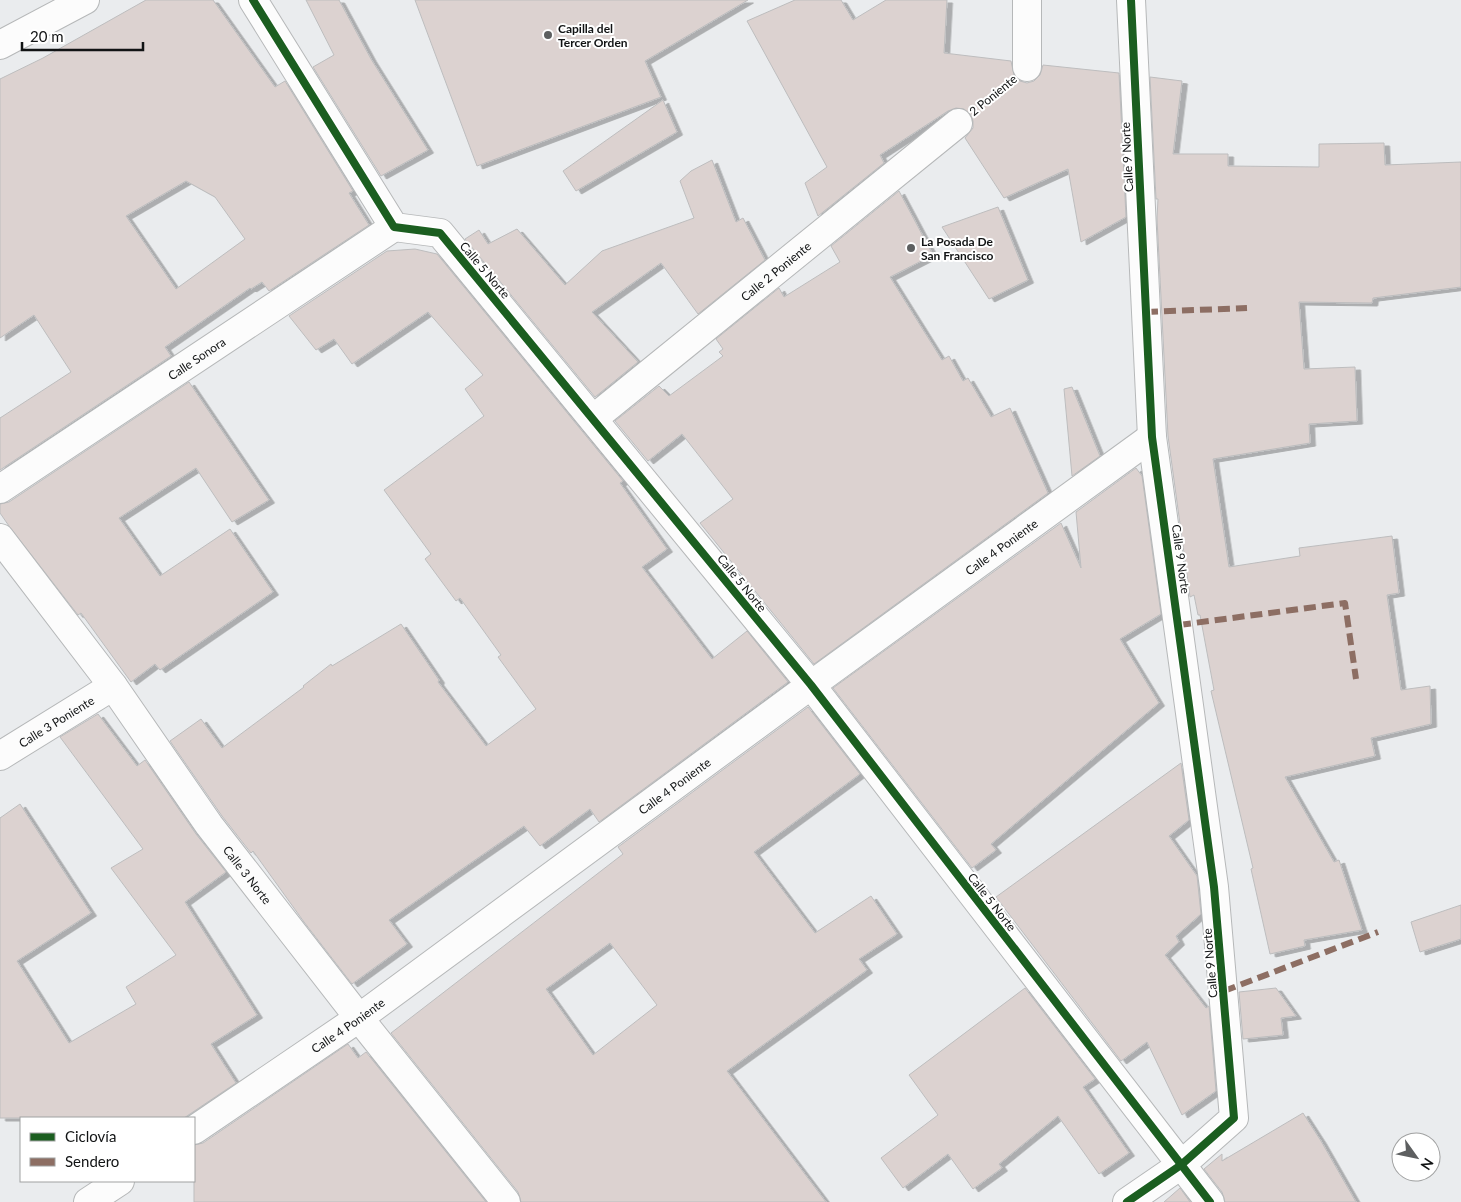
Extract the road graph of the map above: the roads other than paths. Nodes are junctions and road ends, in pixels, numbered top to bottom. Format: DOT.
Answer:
graph roads {
  1 [pos="85,0"];
  2 [pos="253,0"];
  3 [pos="1028,0"];
  4 [pos="1131,0"];
  5 [pos="0,45"];
  6 [pos="1027,67"];
  7 [pos="958,123"];
  8 [pos="394,227"];
  9 [pos="593,419"];
  10 [pos="1152,438"];
  11 [pos="0,489"];
  12 [pos="0,538"];
  13 [pos="811,685"];
  14 [pos="114,686"];
  15 [pos="0,756"];
  16 [pos="359,1018"];
  17 [pos="195,1129"];
  18 [pos="1182,1165"];
  19 [pos="118,1182"];
  20 [pos="88,1202"];
  21 [pos="506,1202"];
  22 [pos="1127,1202"];
  23 [pos="1210,1202"];
  1 -- 5 [label="street"];
  2 -- 8 [label="street"];
  3 -- 6 [label="street"];
  4 -- 10 [label="street, Calle 9 Norte"];
  7 -- 9 [label="street, Calle 2 Poniente"];
  8 -- 9 [label="street, Calle 5 Norte"];
  8 -- 11 [label="street, Calle Sonora"];
  9 -- 13 [label="street, Calle 5 Norte"];
  10 -- 13 [label="street, Calle 4 Poniente"];
  10 -- 18 [label="street, Calle 9 Norte"];
  12 -- 14 [label="street, Calle 3 Norte"];
  13 -- 16 [label="street, Calle 4 Poniente"];
  13 -- 18 [label="street, Calle 5 Norte"];
  14 -- 15 [label="street, Calle 3 Poniente"];
  14 -- 16 [label="street, Calle 3 Norte"];
  16 -- 17 [label="street, Calle 4 Poniente"];
  16 -- 21 [label="street, Calle 3 Norte"];
  18 -- 22 [label="street"];
  18 -- 23 [label="street, Calle 5 Norte"];
  19 -- 20 [label="street"];
}
